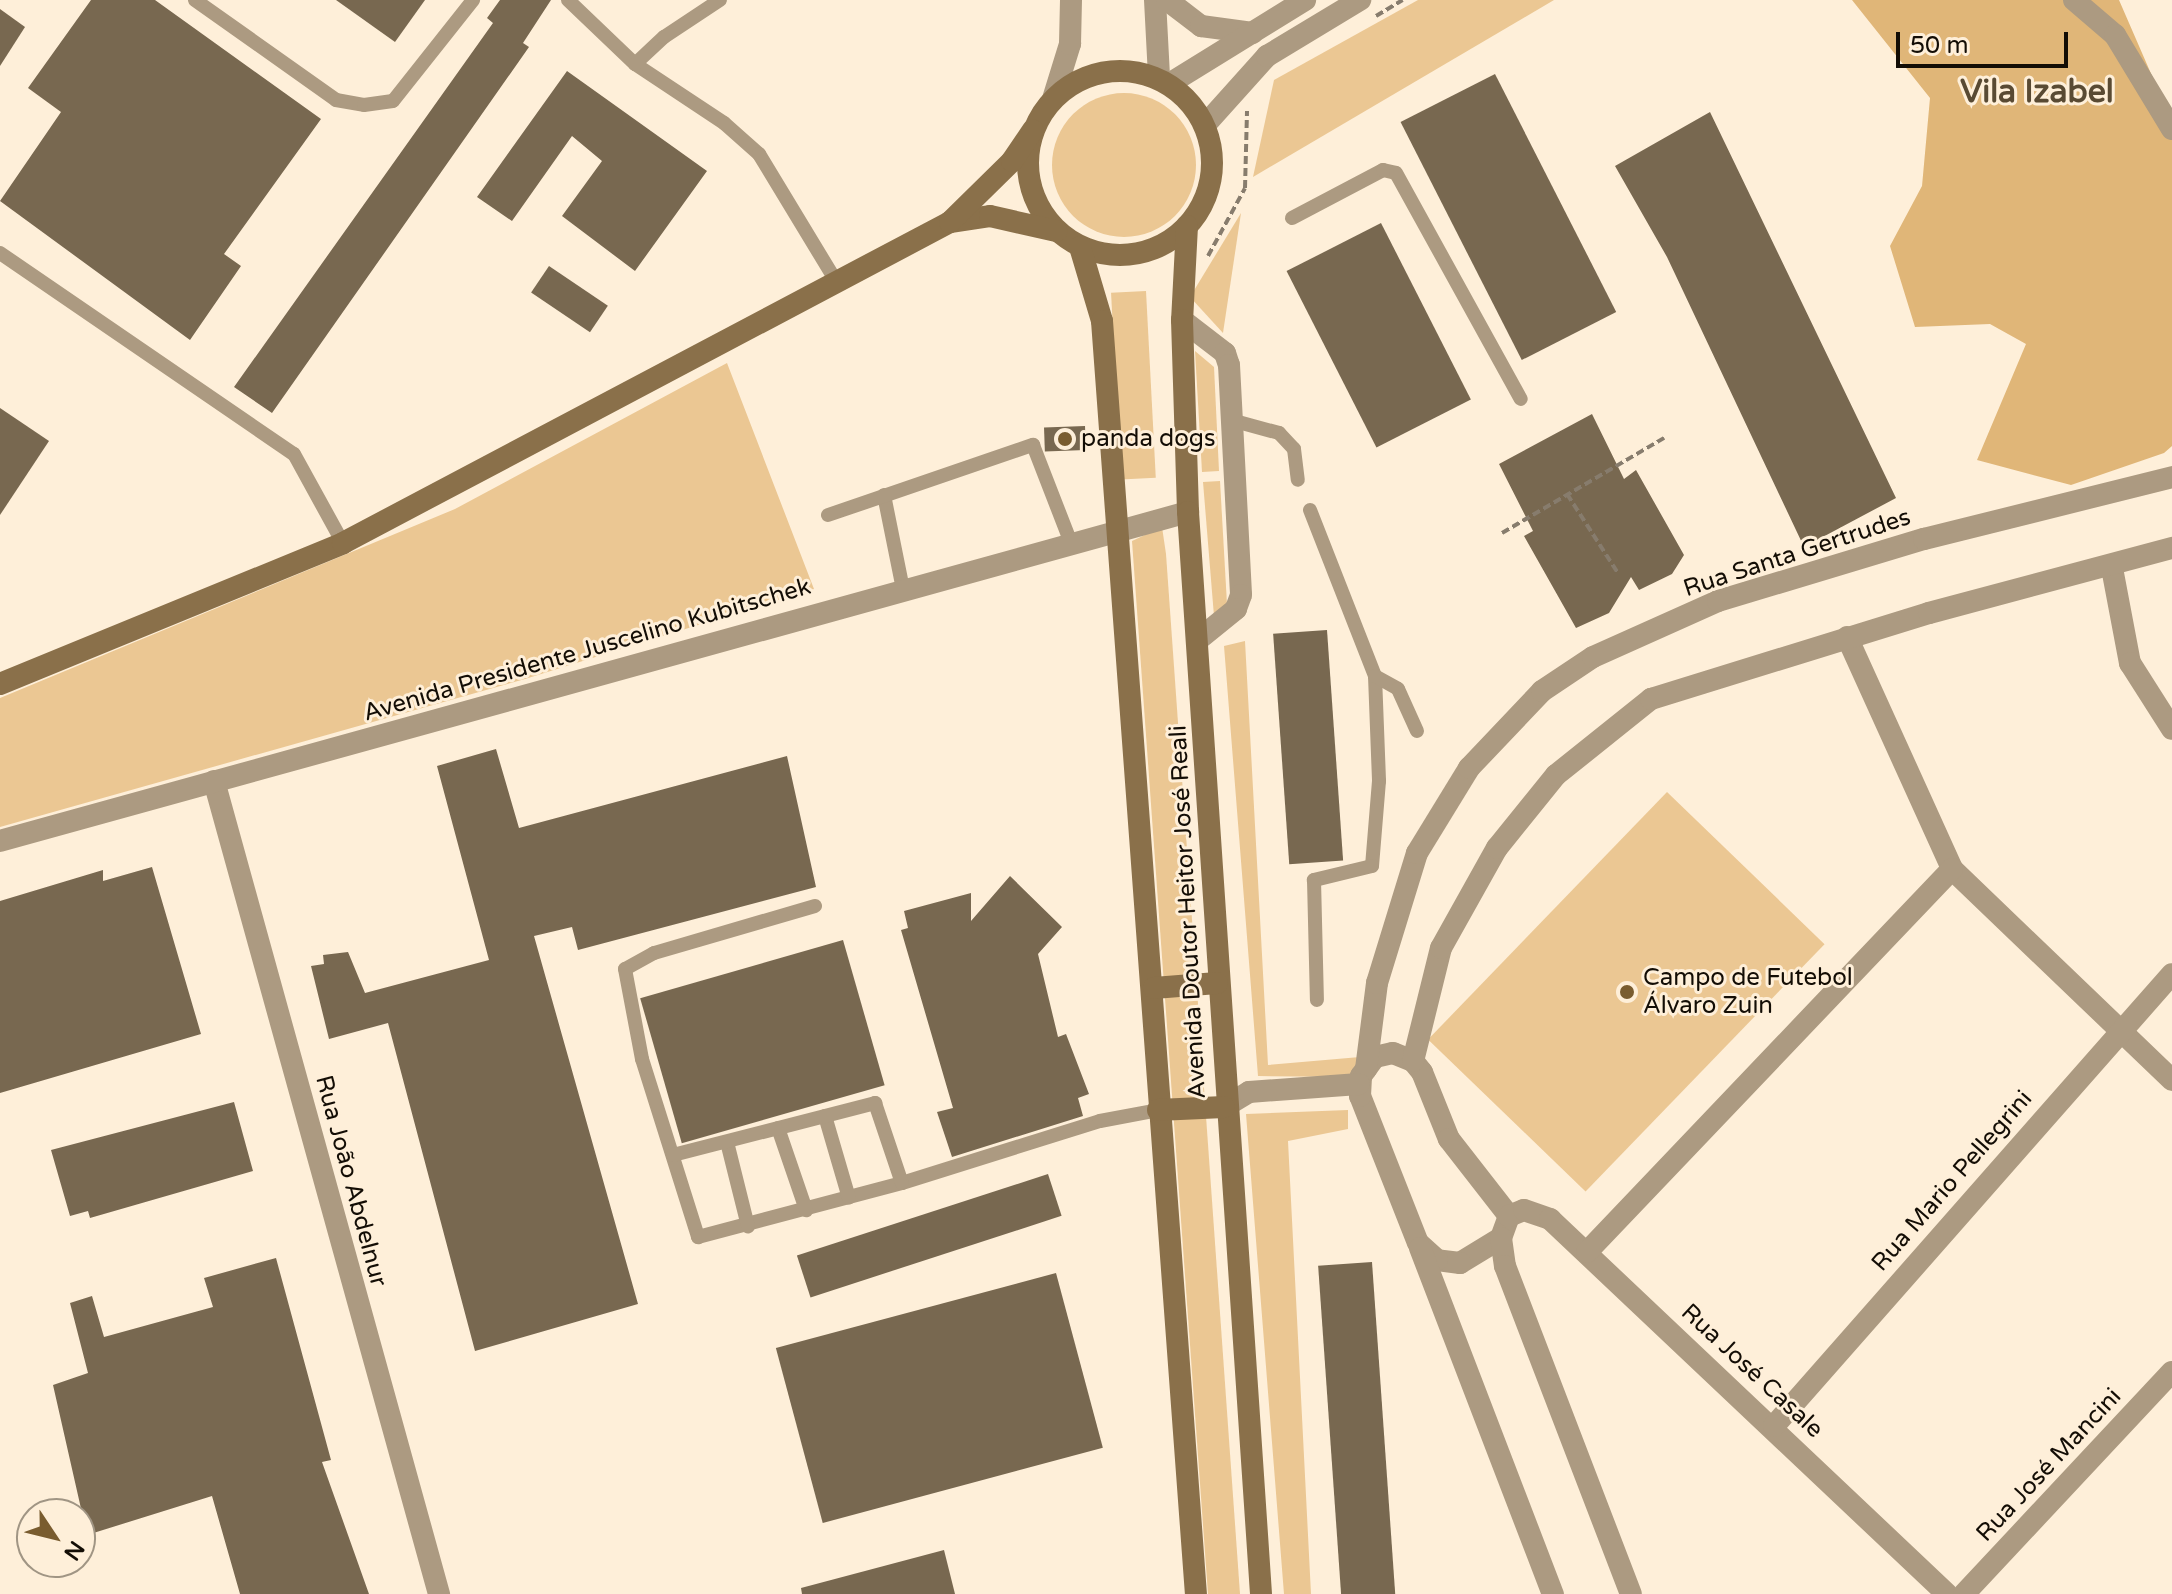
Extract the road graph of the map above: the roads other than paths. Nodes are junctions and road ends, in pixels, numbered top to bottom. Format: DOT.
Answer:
graph roads {
  1 [pos="195,0"];
  2 [pos="473,0"];
  3 [pos="568,0"];
  4 [pos="720,0"];
  5 [pos="1071,0"];
  6 [pos="1155,0"];
  7 [pos="1167,0"];
  8 [pos="1305,0"];
  9 [pos="1360,0"];
  10 [pos="2074,0"];
  11 [pos="1253,33"];
  12 [pos="635,64"];
  13 [pos="1164,81"];
  14 [pos="1053,99"];
  15 [pos="1205,125"];
  16 [pos="2172,129"];
  17 [pos="1033,130"];
  18 [pos="1292,218"];
  19 [pos="950,222"];
  20 [pos="1187,226"];
  21 [pos="1056,231"];
  22 [pos="1080,247"];
  23 [pos="0,253"];
  24 [pos="836,281"];
  25 [pos="1182,320"];
  26 [pos="1521,399"];
  27 [pos="1231,420"];
  28 [pos="2172,477"];
  29 [pos="1298,480"];
  30 [pos="884,495"];
  31 [pos="1310,510"];
  32 [pos="1188,512"];
  33 [pos="828,515"];
  34 [pos="1118,528"];
  35 [pos="343,543"];
  36 [pos="1071,543"];
  37 [pos="2172,548"];
  38 [pos="2112,568"];
  39 [pos="903,589"];
  40 [pos="1847,637"];
  41 [pos="1199,639"];
  42 [pos="1375,676"];
  43 [pos="0,684"];
  44 [pos="2172,729"];
  45 [pos="1417,731"];
  46 [pos="214,781"];
  47 [pos="0,841"];
  48 [pos="1952,869"];
  49 [pos="815,906"];
  50 [pos="2172,974"];
  51 [pos="1217,983"];
  52 [pos="1154,988"];
  53 [pos="1317,1000"];
  54 [pos="2117,1031"];
  55 [pos="1413,1061"];
  56 [pos="1362,1077"];
  57 [pos="2172,1080"];
  58 [pos="1224,1107"];
  59 [pos="1158,1110"];
  60 [pos="825,1116"];
  61 [pos="778,1128"];
  62 [pos="727,1142"];
  63 [pos="673,1155"];
  64 [pos="902,1183"];
  65 [pos="849,1198"];
  66 [pos="806,1210"];
  67 [pos="748,1226"];
  68 [pos="1505,1227"];
  69 [pos="1418,1243"];
  70 [pos="1587,1252"];
  71 [pos="2172,1372"];
  72 [pos="1774,1426"];
  73 [pos="439,1594"];
  74 [pos="1196,1594"];
  75 [pos="1261,1594"];
  76 [pos="1553,1594"];
  77 [pos="1631,1594"];
  78 [pos="1947,1594"];
  79 [pos="1964,1594"];
  1 -- 2 [label="lane"];
  3 -- 12 [label="lane"];
  4 -- 12 [label="lane"];
  5 -- 14 [label="street"];
  6 -- 13 [label="street"];
  7 -- 11 [label="street"];
  8 -- 11 [label="street"];
  9 -- 15 [label="street"];
  10 -- 16 [label="street"];
  11 -- 13 [label="street"];
  12 -- 24 [label="lane"];
  13 -- 14 [label="main road"];
  13 -- 15 [label="main road"];
  14 -- 17 [label="main road"];
  15 -- 20 [label="main road"];
  17 -- 19 [label="main road"];
  17 -- 21 [label="main road"];
  18 -- 26 [label="lane"];
  19 -- 21 [label="main road"];
  19 -- 24 [label="main road"];
  20 -- 22 [label="main road"];
  20 -- 25 [label="main road, Avenida Doutor Heitor José Reali"];
  21 -- 22 [label="main road"];
  22 -- 34 [label="main road, Avenida Doutor Heitor José Reali"];
  23 -- 35 [label="lane"];
  24 -- 35 [label="main road"];
  25 -- 27 [label="street"];
  25 -- 32 [label="main road, Avenida Doutor Heitor José Reali"];
  27 -- 29 [label="lane"];
  27 -- 41 [label="street"];
  28 -- 56 [label="street, Rua Santa Gertrudes"];
  30 -- 33 [label="lane"];
  30 -- 36 [label="lane"];
  30 -- 39 [label="lane"];
  31 -- 42 [label="lane"];
  32 -- 34 [label="street, Avenida Presidente Juscelino Kubitschek"];
  32 -- 41 [label="main road, Avenida Doutor Heitor José Reali"];
  34 -- 36 [label="street, Avenida Presidente Juscelino Kubitschek"];
  34 -- 52 [label="main road, Avenida Doutor Heitor José Reali"];
  35 -- 43 [label="main road"];
  36 -- 39 [label="street, Avenida Presidente Juscelino Kubitschek"];
  37 -- 38 [label="street"];
  38 -- 40 [label="street"];
  38 -- 44 [label="street"];
  39 -- 46 [label="street, Avenida Presidente Juscelino Kubitschek"];
  40 -- 48 [label="street"];
  40 -- 55 [label="street"];
  41 -- 51 [label="main road, Avenida Doutor Heitor José Reali"];
  42 -- 45 [label="lane"];
  42 -- 53 [label="lane"];
  46 -- 47 [label="street, Avenida Presidente Juscelino Kubitschek"];
  46 -- 73 [label="street, Rua João Abdelnur"];
  48 -- 54 [label="street"];
  48 -- 70 [label="street"];
  49 -- 63 [label="lane"];
  50 -- 54 [label="street, Rua Mario Pellegrini"];
  51 -- 52 [label="main road"];
  51 -- 58 [label="main road, Avenida Doutor Heitor José Reali"];
  52 -- 59 [label="main road, Avenida Doutor Heitor José Reali"];
  54 -- 57 [label="street"];
  54 -- 72 [label="street, Rua Mario Pellegrini"];
  55 -- 56 [label="street"];
  55 -- 68 [label="street"];
  56 -- 58 [label="street"];
  56 -- 69 [label="street"];
  58 -- 59 [label="main road"];
  58 -- 75 [label="main road, Avenida Doutor Heitor José Reali"];
  59 -- 64 [label="lane"];
  59 -- 74 [label="main road, Avenida Doutor Heitor José Reali"];
  60 -- 61 [label="lane"];
  60 -- 64 [label="lane"];
  60 -- 65 [label="lane"];
  61 -- 62 [label="lane"];
  61 -- 66 [label="lane"];
  62 -- 63 [label="lane"];
  62 -- 67 [label="lane"];
  63 -- 67 [label="lane"];
  64 -- 65 [label="lane"];
  65 -- 66 [label="lane"];
  66 -- 67 [label="lane"];
  68 -- 69 [label="street"];
  68 -- 70 [label="street, Rua José Casale"];
  68 -- 77 [label="street"];
  69 -- 76 [label="street"];
  70 -- 72 [label="street, Rua José Casale"];
  71 -- 79 [label="street, Rua José Mancini"];
  72 -- 78 [label="street, Rua José Casale"];
}
